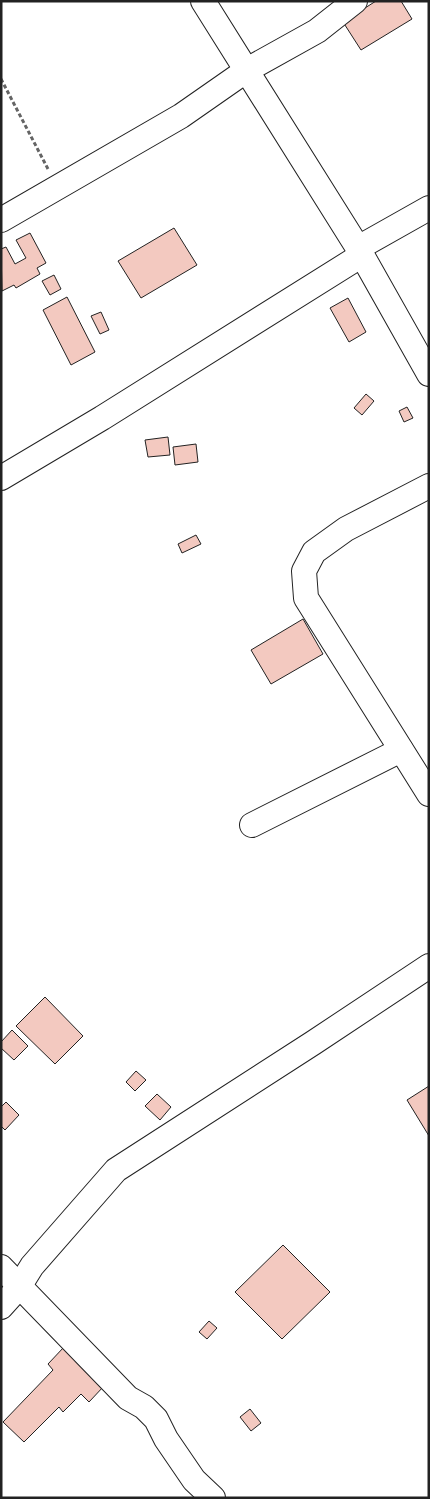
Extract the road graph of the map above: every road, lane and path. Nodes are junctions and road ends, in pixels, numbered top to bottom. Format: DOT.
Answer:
graph roads {
  1 [pos="203,1"];
  2 [pos="355,1"];
  3 [pos="248,70"];
  4 [pos="1,79"];
  5 [pos="58,187"];
  6 [pos="429,208"];
  7 [pos="1,220"];
  8 [pos="360,252"];
  9 [pos="429,374"];
  10 [pos="1,478"];
  11 [pos="429,486"];
  12 [pos="401,750"];
  13 [pos="429,794"];
  14 [pos="252,825"];
  15 [pos="429,966"];
  16 [pos="1,1267"];
  17 [pos="19,1286"];
  18 [pos="1,1307"];
  19 [pos="213,1498"];
  1 -- 3 [label="street"];
  2 -- 3 [label="street"];
  3 -- 5 [label="street"];
  3 -- 8 [label="street"];
  4 -- 5 [label="path"];
  5 -- 7 [label="street"];
  6 -- 8 [label="street"];
  8 -- 9 [label="street"];
  8 -- 10 [label="street"];
  11 -- 12 [label="street"];
  12 -- 13 [label="street"];
  12 -- 14 [label="street"];
  15 -- 17 [label="street"];
  16 -- 17 [label="street"];
  17 -- 18 [label="street"];
  17 -- 19 [label="street"];
}
